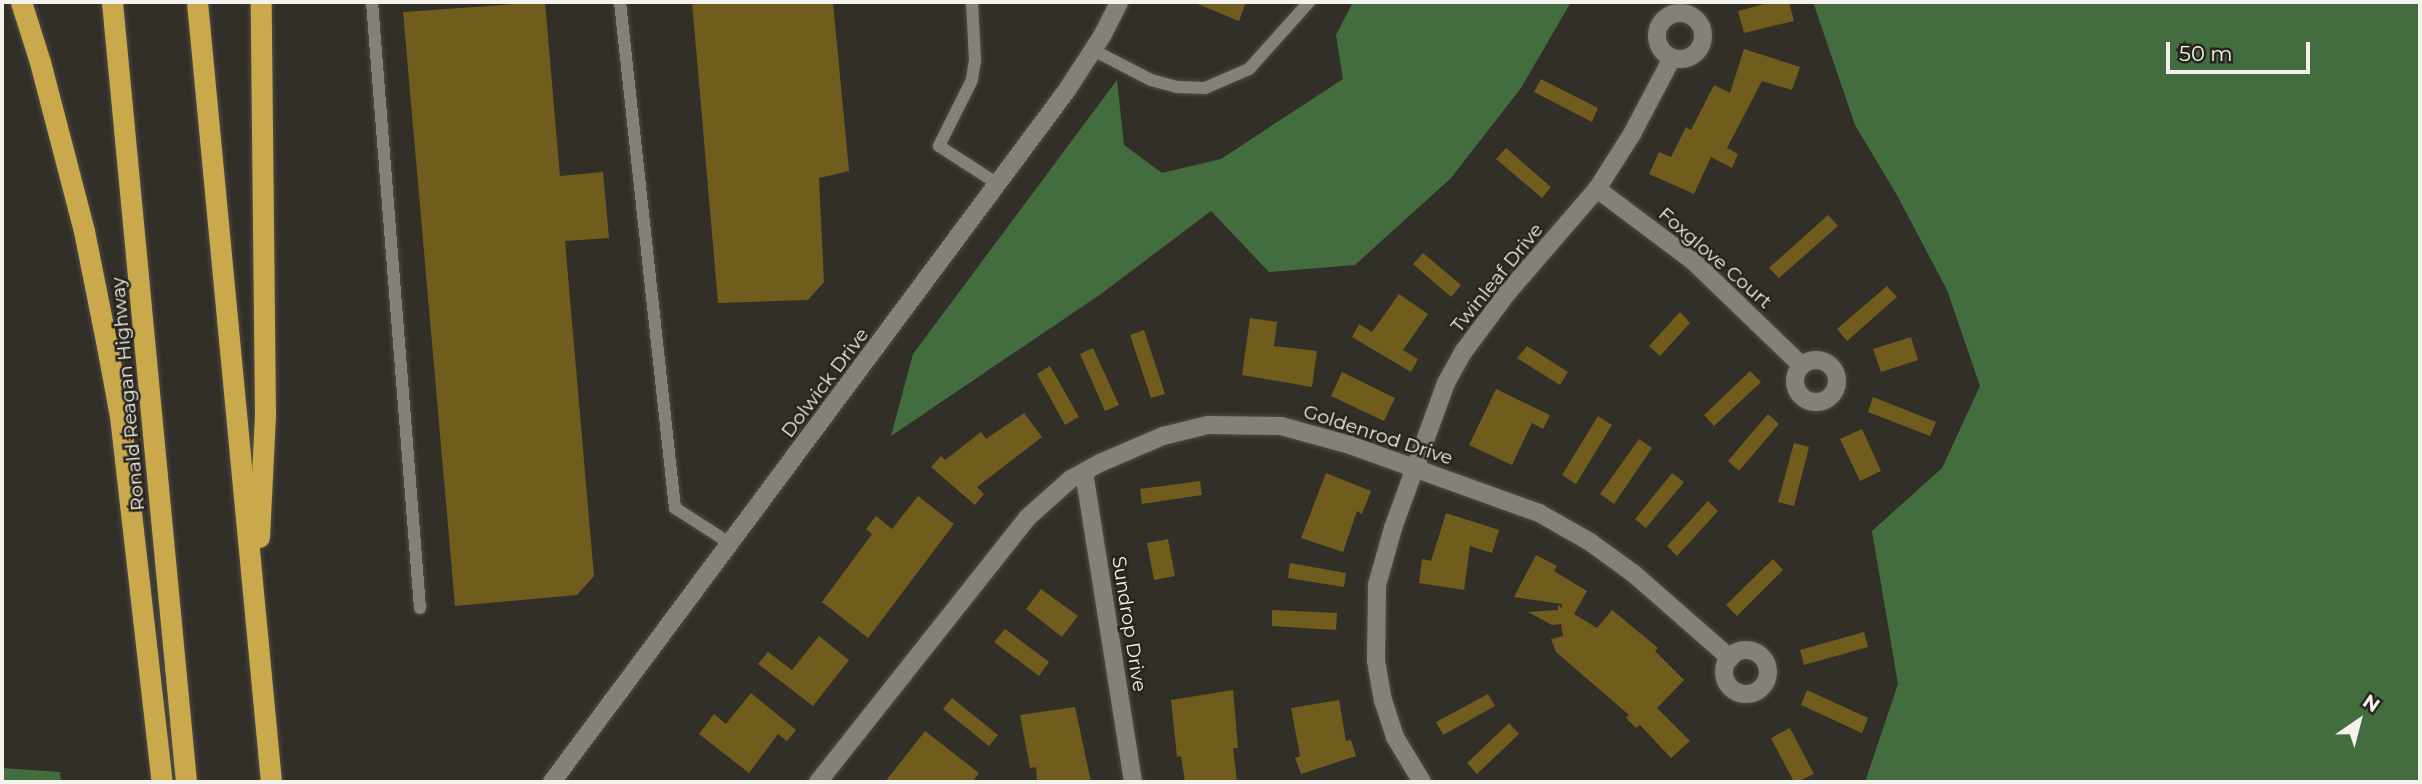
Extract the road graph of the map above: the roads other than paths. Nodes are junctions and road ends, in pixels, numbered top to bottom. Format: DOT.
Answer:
graph roads {
  1 [pos="21,2"];
  2 [pos="112,2"];
  3 [pos="197,2"];
  4 [pos="261,2"];
  5 [pos="372,2"];
  6 [pos="620,2"];
  7 [pos="972,2"];
  8 [pos="1119,2"];
  9 [pos="1309,2"];
  10 [pos="1093,50"];
  11 [pos="1672,58"];
  12 [pos="998,184"];
  13 [pos="1598,189"];
  14 [pos="1801,365"];
  15 [pos="1413,468"];
  16 [pos="1084,472"];
  17 [pos="730,544"];
  18 [pos="420,608"];
  19 [pos="256,620"];
  20 [pos="1730,658"];
  21 [pos="162,782"];
  22 [pos="186,782"];
  23 [pos="271,782"];
  24 [pos="552,782"];
  25 [pos="818,782"];
  26 [pos="1133,782"];
  27 [pos="1422,782"];
  1 -- 21 [label="highway"];
  2 -- 22 [label="highway, Ronald Reagan Highway"];
  3 -- 19 [label="highway"];
  4 -- 19 [label="highway"];
  5 -- 18 [label="lane"];
  6 -- 17 [label="lane"];
  7 -- 12 [label="lane"];
  8 -- 10 [label="street, Dolwick Drive"];
  9 -- 10 [label="lane"];
  10 -- 12 [label="street, Dolwick Drive"];
  11 -- 13 [label="street, Twinleaf Drive"];
  12 -- 17 [label="street, Dolwick Drive"];
  13 -- 14 [label="street, Foxglove Court"];
  13 -- 15 [label="street, Twinleaf Drive"];
  15 -- 16 [label="street, Goldenrod Drive"];
  15 -- 20 [label="street, Goldenrod Drive"];
  15 -- 27 [label="street, Twinleaf Drive"];
  16 -- 25 [label="street, Goldenrod Drive"];
  16 -- 26 [label="street, Sundrop Drive"];
  17 -- 24 [label="street, Dolwick Drive"];
  19 -- 23 [label="highway"];
}
